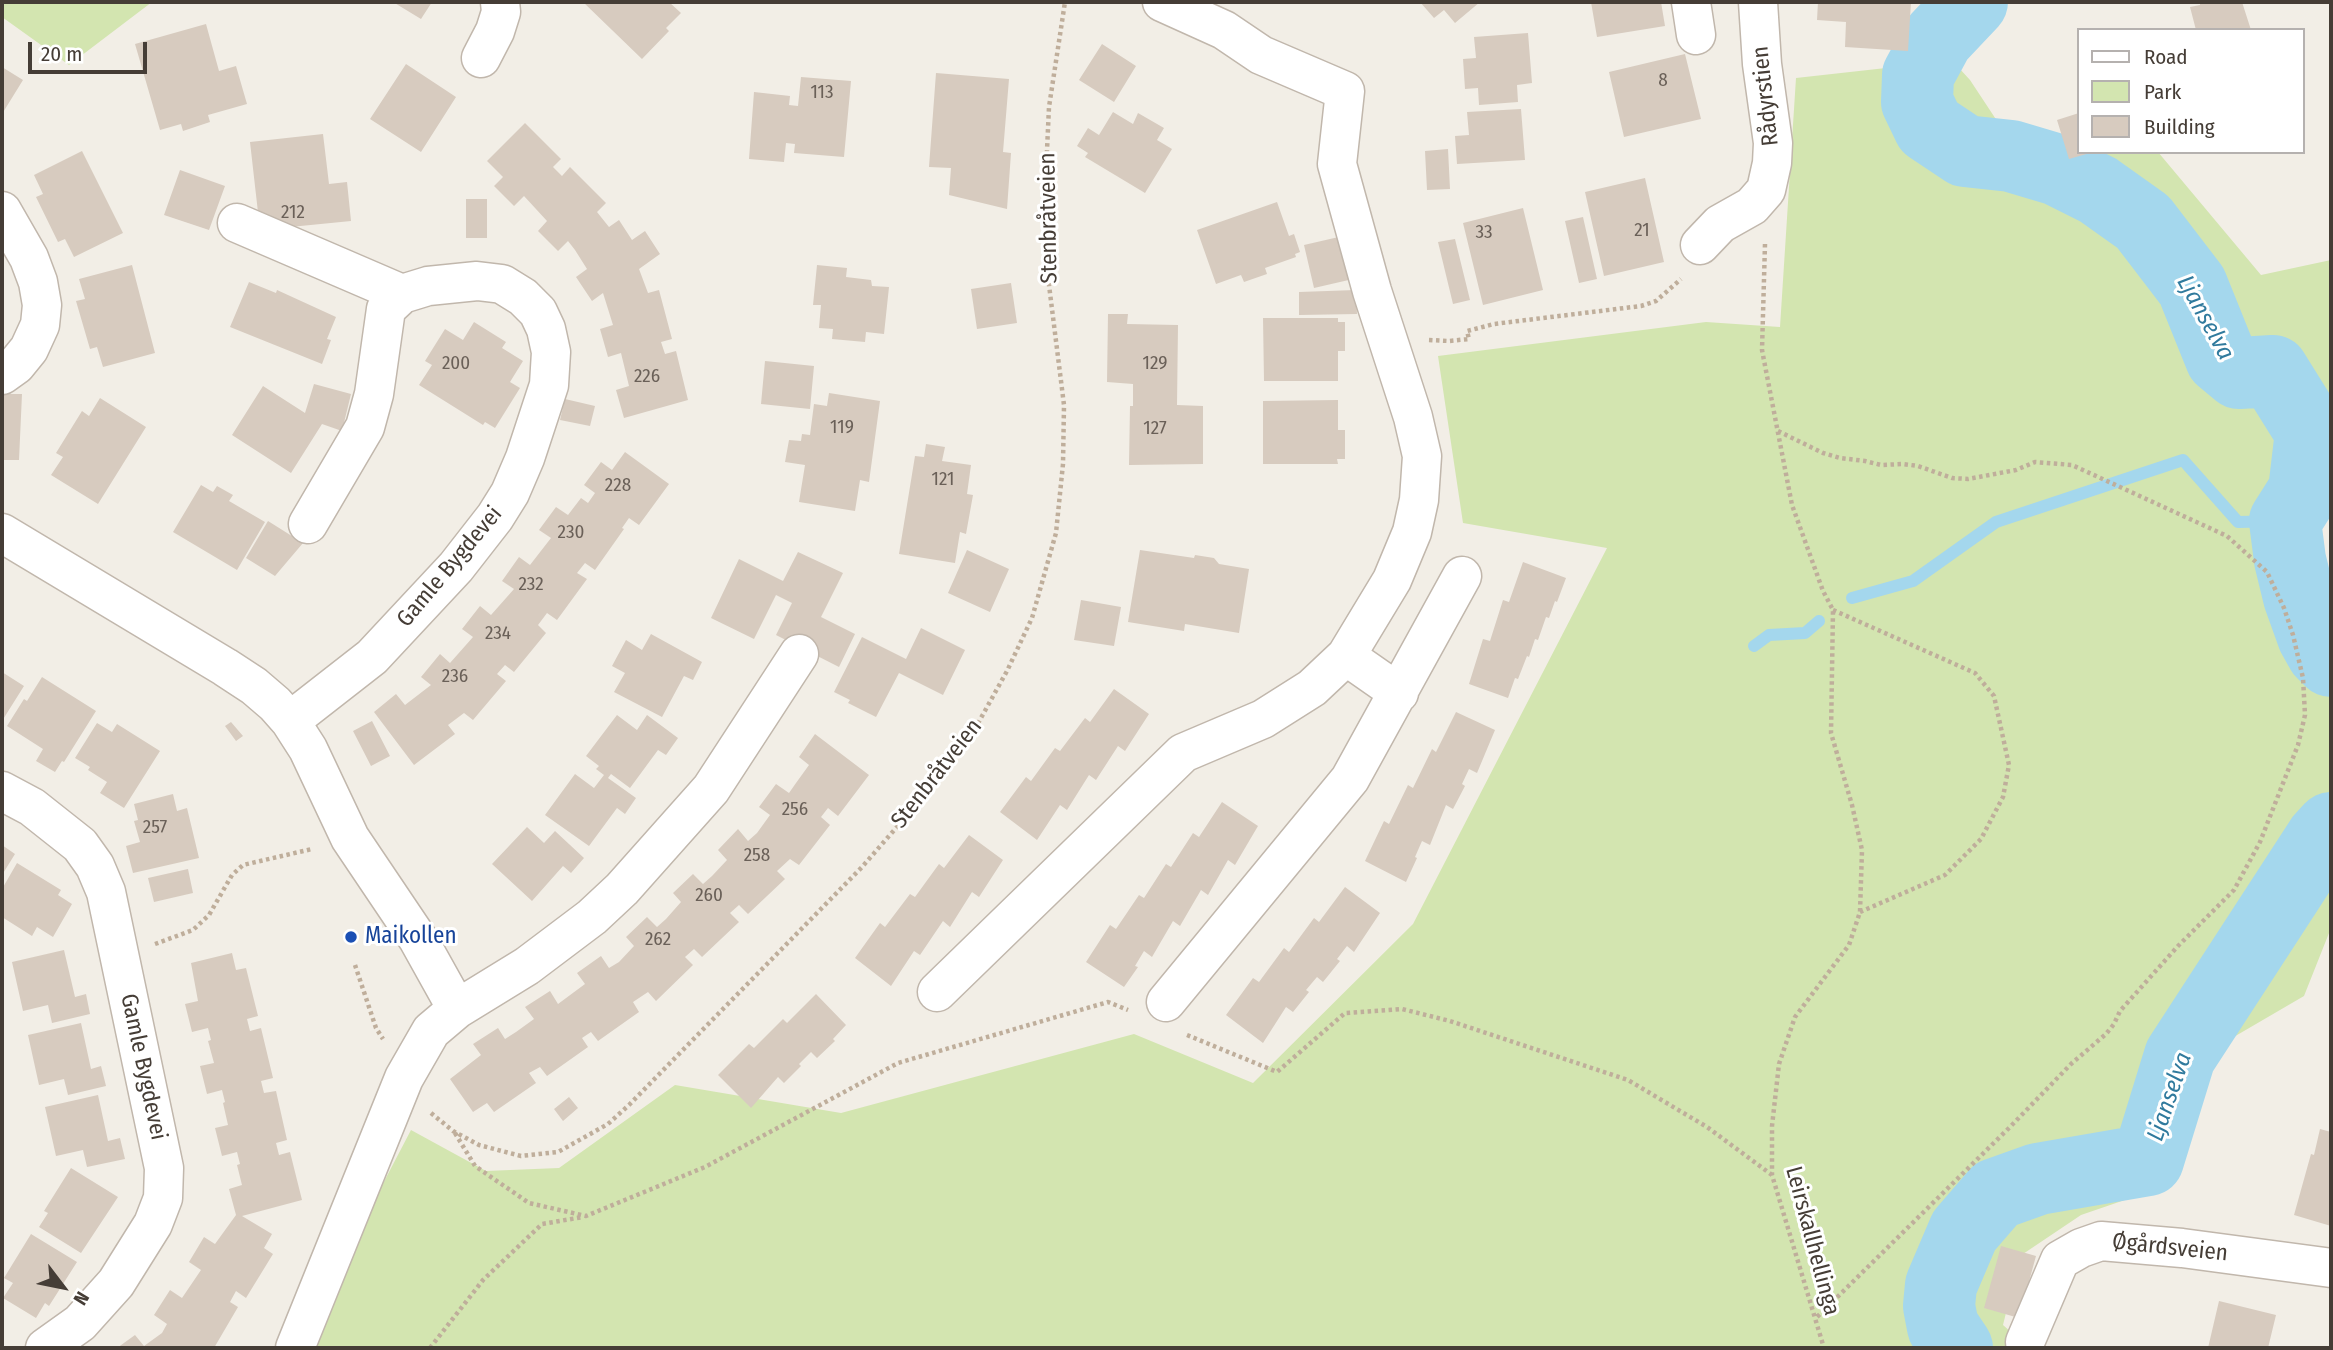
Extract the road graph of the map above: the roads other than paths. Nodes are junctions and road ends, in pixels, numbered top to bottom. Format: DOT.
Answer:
graph roads {
  1 [pos="500,2"];
  2 [pos="1162,2"];
  3 [pos="1758,2"];
  4 [pos="481,58"];
  5 [pos="2,211"];
  6 [pos="237,223"];
  7 [pos="1700,246"];
  8 [pos="402,294"];
  9 [pos="2,375"];
  10 [pos="308,524"];
  11 [pos="2,533"];
  12 [pos="1462,576"];
  13 [pos="799,654"];
  14 [pos="1346,656"];
  15 [pos="1399,693"];
  16 [pos="290,721"];
  17 [pos="2,791"];
  18 [pos="937,992"];
  19 [pos="457,1009"];
  20 [pos="1171,1016"];
  21 [pos="2331,1268"];
  22 [pos="2025,1342"];
  23 [pos="45,1348"];
  24 [pos="295,1348"];
  1 -- 4 [label="street"];
  2 -- 14 [label="street"];
  3 -- 7 [label="street, Rådyrstien"];
  5 -- 9 [label="street"];
  6 -- 8 [label="street"];
  8 -- 10 [label="street"];
  8 -- 16 [label="street, Gamle Bygdevei"];
  11 -- 16 [label="street"];
  12 -- 15 [label="street"];
  13 -- 19 [label="street"];
  14 -- 15 [label="street"];
  14 -- 18 [label="street"];
  15 -- 20 [label="street"];
  16 -- 19 [label="street"];
  17 -- 23 [label="street, Gamle Bygdevei"];
  19 -- 24 [label="street"];
  21 -- 22 [label="street, Øgårdsveien"];
}
